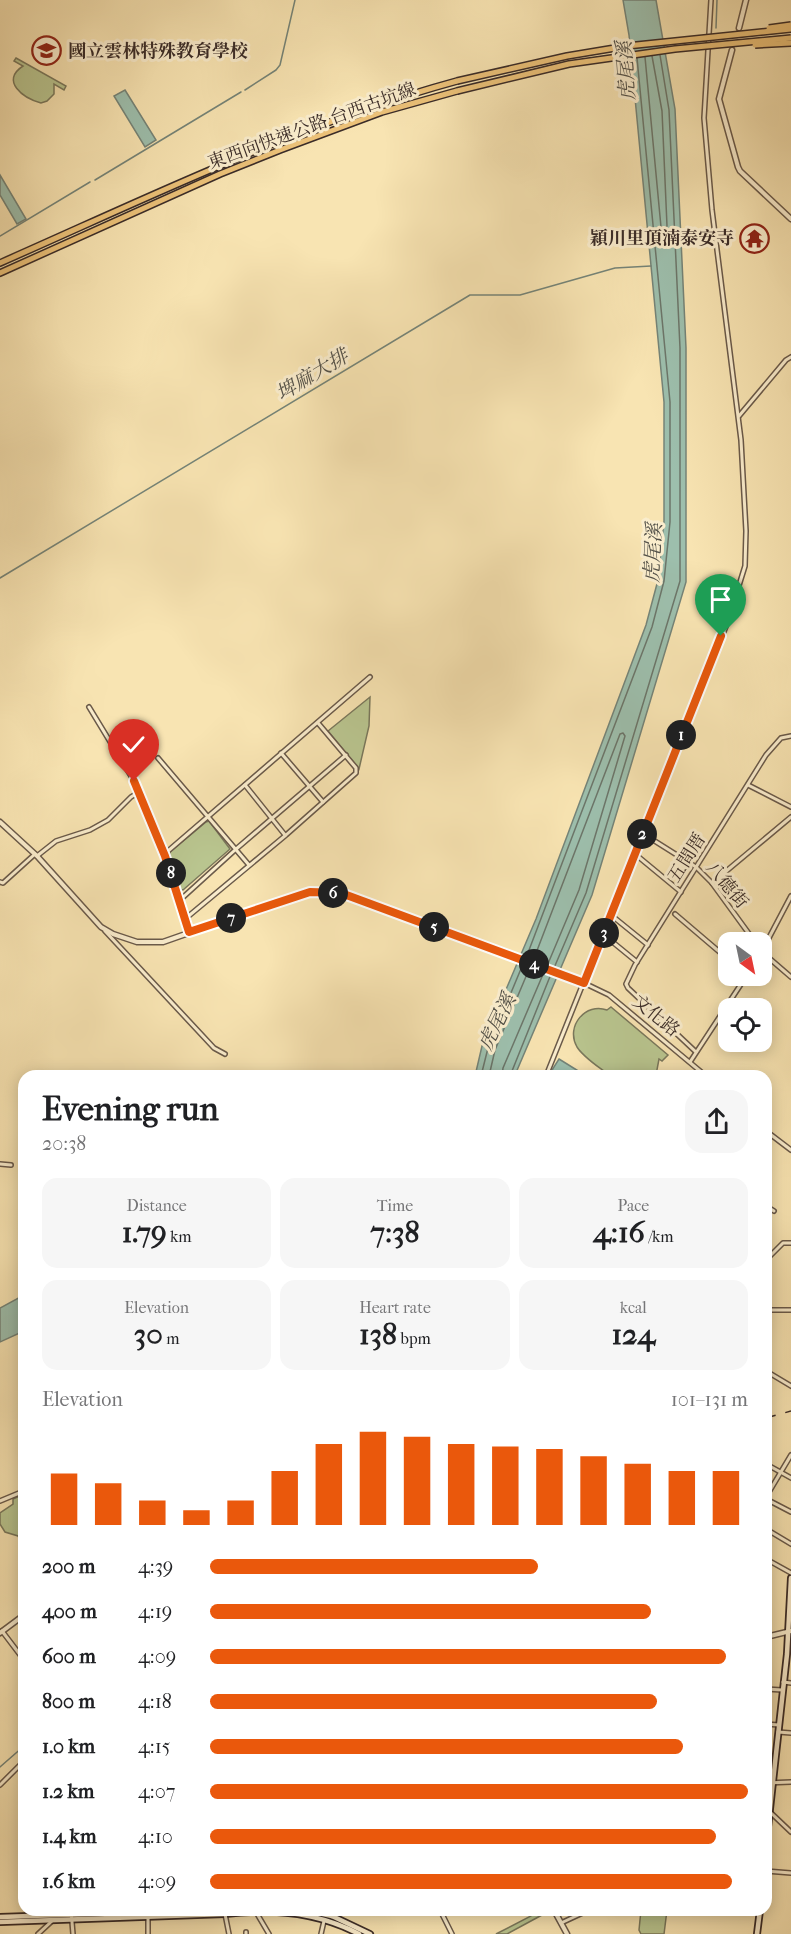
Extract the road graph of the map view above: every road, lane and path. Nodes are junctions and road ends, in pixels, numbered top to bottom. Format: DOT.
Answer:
graph roads {
  1 [pos="711,0"];
  2 [pos="746,0"];
  3 [pos="791,27"];
  4 [pos="739,28"];
  5 [pos="791,38"];
  6 [pos="791,43"];
  7 [pos="675,49"];
  8 [pos="732,50"];
  9 [pos="791,219"];
  10 [pos="0,263"];
  11 [pos="0,273"];
  12 [pos="791,357"];
  13 [pos="739,417"];
  14 [pos="370,677"];
  15 [pos="89,707"];
  16 [pos="318,723"];
  17 [pos="791,736"];
  18 [pos="281,753"];
  19 [pos="346,755"];
  20 [pos="158,758"];
  21 [pos="245,785"];
  22 [pos="748,785"];
  23 [pos="309,786"];
  24 [pos="139,792"];
  25 [pos="323,802"];
  26 [pos="791,807"];
  27 [pos="208,817"];
  28 [pos="791,817"];
  29 [pos="272,819"];
  30 [pos="0,822"];
  31 [pos="642,833"];
  32 [pos="286,835"];
  33 [pos="235,849"];
  34 [pos="635,854"];
  35 [pos="36,855"];
  36 [pos="165,856"];
  37 [pos="249,865"];
  38 [pos="696,867"];
  39 [pos="0,882"];
  40 [pos="712,883"];
  41 [pos="681,892"];
  42 [pos="791,896"];
  43 [pos="180,900"];
  44 [pos="675,914"];
  45 [pos="611,915"];
  46 [pos="185,919"];
  47 [pos="101,927"];
  48 [pos="189,932"];
  49 [pos="747,932"];
  50 [pos="772,933"];
  51 [pos="603,934"];
  52 [pos="648,945"];
  53 [pos="718,951"];
  54 [pos="772,961"];
  55 [pos="637,962"];
  56 [pos="791,977"];
  57 [pos="584,983"];
  58 [pos="740,986"];
  59 [pos="696,1052"];
  60 [pos="225,1054"];
  61 [pos="690,1062"];
  62 [pos="699,1069"];
  63 [pos="548,1070"];
  64 [pos="772,1135"];
  65 [pos="791,1149"];
  66 [pos="0,1164"];
  67 [pos="10,1165"];
  68 [pos="791,1243"];
  69 [pos="772,1254"];
  70 [pos="772,1310"];
  71 [pos="791,1310"];
  72 [pos="772,1375"];
  73 [pos="791,1386"];
  74 [pos="791,1455"];
  75 [pos="772,1467"];
  76 [pos="781,1472"];
  77 [pos="791,1479"];
  78 [pos="772,1488"];
  79 [pos="18,1494"];
  80 [pos="0,1501"];
  81 [pos="772,1501"];
  82 [pos="791,1512"];
  83 [pos="772,1533"];
  84 [pos="791,1544"];
  85 [pos="772,1564"];
  86 [pos="791,1573"];
  87 [pos="791,1578"];
  88 [pos="18,1619"];
  89 [pos="790,1631"];
  90 [pos="1,1632"];
  91 [pos="772,1636"];
  92 [pos="18,1653"];
  93 [pos="789,1654"];
  94 [pos="783,1682"];
  95 [pos="791,1683"];
  96 [pos="772,1689"];
  97 [pos="782,1690"];
  98 [pos="772,1724"];
  99 [pos="779,1725"];
  100 [pos="778,1732"];
  101 [pos="791,1733"];
  102 [pos="18,1767"];
  103 [pos="791,1782"];
  104 [pos="774,1783"];
  105 [pos="0,1785"];
  106 [pos="772,1798"];
  107 [pos="772,1814"];
  108 [pos="791,1832"];
  109 [pos="772,1871"];
  110 [pos="791,1873"];
  111 [pos="24,1916"];
  112 [pos="65,1916"];
  113 [pos="71,1916"];
  114 [pos="122,1916"];
  115 [pos="174,1916"];
  116 [pos="225,1916"];
  117 [pos="259,1916"];
  118 [pos="314,1916"];
  119 [pos="332,1916"];
  120 [pos="443,1916"];
  121 [pos="557,1916"];
  122 [pos="577,1916"];
  123 [pos="759,1916"];
  124 [pos="0,1917"];
  125 [pos="148,1917"];
  126 [pos="324,1919"];
  127 [pos="54,1920"];
  128 [pos="0,1922"];
  129 [pos="561,1923"];
  130 [pos="38,1934"];
  131 [pos="73,1934"];
  132 [pos="148,1934"];
  133 [pos="229,1934"];
  134 [pos="268,1934"];
  135 [pos="321,1934"];
  136 [pos="359,1934"];
  137 [pos="370,1934"];
  138 [pos="452,1934"];
  139 [pos="567,1934"];
  140 [pos="757,1934"];
  1 -- 13 [label="street"];
  2 -- 4 [label="street"];
  3 -- 10 [label="highway, 東西向快速公路 台西古坑線, bridge"];
  5 -- 7 [label="highway, 東西向快速公路 台西古坑線, bridge"];
  6 -- 7 [label="highway, bridge"];
  7 -- 11 [label="highway, 東西向快速公路 台西古坑線, bridge"];
  8 -- 9 [label="street"];
  12 -- 13 [label="street"];
  13 -- 31 [label="street"];
  14 -- 16 [label="street"];
  15 -- 24 [label="street"];
  16 -- 18 [label="street"];
  16 -- 19 [label="street"];
  17 -- 22 [label="street, 五間厝"];
  18 -- 21 [label="street"];
  18 -- 23 [label="street"];
  19 -- 23 [label="street"];
  19 -- 25 [label="street"];
  20 -- 27 [label="street"];
  21 -- 27 [label="street"];
  21 -- 29 [label="street"];
  22 -- 26 [label="street"];
  22 -- 38 [label="street, 五間厝"];
  23 -- 25 [label="street"];
  23 -- 29 [label="street"];
  24 -- 35 [label="street"];
  24 -- 36 [label="street"];
  25 -- 32 [label="street"];
  27 -- 33 [label="street"];
  27 -- 36 [label="street"];
  28 -- 40 [label="street"];
  29 -- 32 [label="street"];
  29 -- 33 [label="street"];
  30 -- 35 [label="street"];
  31 -- 34 [label="street"];
  31 -- 38 [label="street, 八德街"];
  32 -- 37 [label="street"];
  33 -- 37 [label="street"];
  33 -- 43 [label="street"];
  34 -- 41 [label="street"];
  34 -- 45 [label="street"];
  35 -- 39 [label="street"];
  35 -- 47 [label="street"];
  36 -- 43 [label="street"];
  37 -- 46 [label="street"];
  38 -- 40 [label="street, 八德街"];
  38 -- 41 [label="street, 五間厝"];
  40 -- 49 [label="street, 八德街"];
  41 -- 52 [label="street, 五間厝"];
  42 -- 50 [label="street"];
  43 -- 46 [label="street"];
  44 -- 53 [label="street"];
  45 -- 51 [label="street"];
  45 -- 52 [label="street"];
  46 -- 48 [label="street"];
  47 -- 48 [label="street"];
  47 -- 60 [label="street"];
  48 -- 57 [label="street"];
  51 -- 55 [label="street"];
  51 -- 57 [label="street"];
  52 -- 55 [label="street, 文化路"];
  54 -- 56 [label="street"];
  55 -- 59 [label="street, 文化路"];
  57 -- 61 [label="street, 文化路"];
  57 -- 63 [label="street"];
  58 -- 59 [label="street"];
  59 -- 61 [label="street"];
  61 -- 62 [label="street, 文化路"];
  64 -- 65 [label="street"];
  66 -- 67 [label="street"];
  68 -- 69 [label="street"];
  70 -- 71 [label="street"];
  72 -- 73 [label="street"];
  74 -- 76 [label="street"];
  75 -- 76 [label="street"];
  76 -- 77 [label="street"];
  76 -- 78 [label="street"];
  79 -- 80 [label="street"];
  81 -- 82 [label="street"];
  83 -- 84 [label="street"];
  85 -- 86 [label="street"];
  87 -- 89 [label="main road"];
  88 -- 90 [label="street"];
  89 -- 91 [label="street"];
  89 -- 93 [label="main road"];
  90 -- 92 [label="street"];
  93 -- 94 [label="main road"];
  94 -- 95 [label="street"];
  94 -- 97 [label="main road"];
  96 -- 97 [label="street"];
  97 -- 99 [label="main road"];
  98 -- 99 [label="street"];
  99 -- 100 [label="main road"];
  100 -- 101 [label="street"];
  100 -- 104 [label="main road"];
  102 -- 105 [label="street"];
  103 -- 104 [label="street"];
  104 -- 106 [label="main road"];
  107 -- 108 [label="street"];
  109 -- 110 [label="street"];
  111 -- 124 [label="main road"];
  112 -- 127 [label="main road"];
  113 -- 131 [label="street"];
  114 -- 125 [label="main road"];
  115 -- 125 [label="main road"];
  116 -- 133 [label="street"];
  117 -- 134 [label="street"];
  118 -- 126 [label="main road"];
  119 -- 137 [label="main road"];
  120 -- 138 [label="street"];
  121 -- 129 [label="street"];
  122 -- 129 [label="street"];
  123 -- 140 [label="main road"];
  125 -- 132 [label="street"];
  126 -- 135 [label="street"];
  126 -- 136 [label="main road"];
  127 -- 128 [label="main road"];
  127 -- 130 [label="street"];
  129 -- 139 [label="street"];
}
